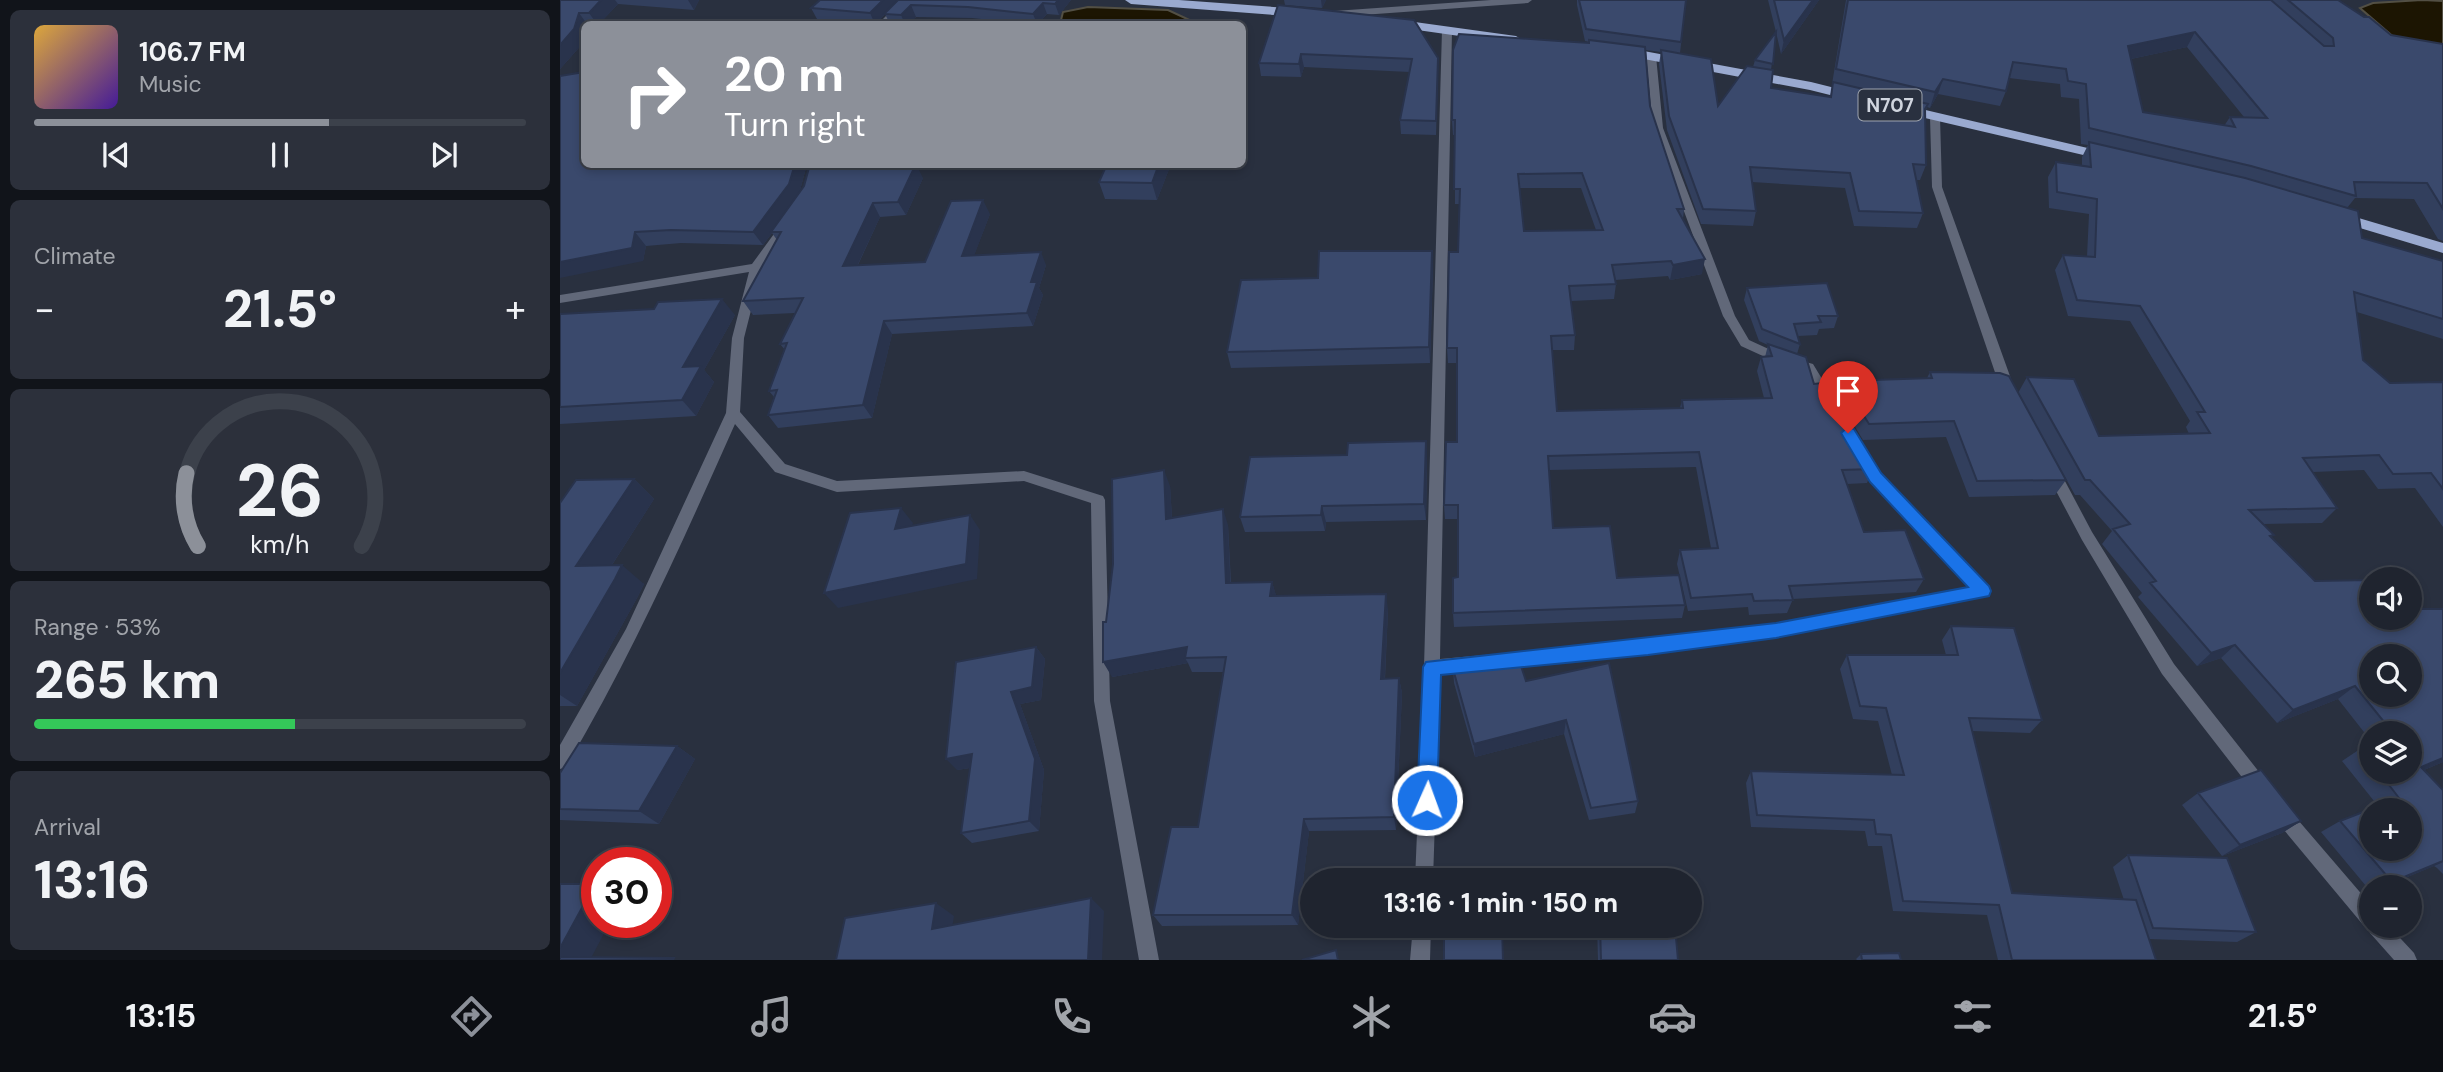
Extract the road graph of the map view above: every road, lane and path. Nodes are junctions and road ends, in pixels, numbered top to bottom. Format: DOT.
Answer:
graph roads {
  1 [pos="907,0"];
  2 [pos="1131,0"];
  3 [pos="1528,0"];
  4 [pos="1319,14"];
  5 [pos="885,21"];
  6 [pos="1447,30"];
  7 [pos="1535,41"];
  8 [pos="1611,49"];
  9 [pos="1651,55"];
  10 [pos="1935,117"];
  11 [pos="2121,160"];
  12 [pos="796,211"];
  13 [pos="2316,211"];
  14 [pos="2443,248"];
  15 [pos="755,267"];
  16 [pos="560,299"];
  17 [pos="2016,405"];
  18 [pos="1835,411"];
  19 [pos="733,413"];
  20 [pos="1855,444"];
  21 [pos="2042,453"];
  22 [pos="1432,667"];
  23 [pos="560,761"];
  24 [pos="1424,868"];
  25 [pos="2359,905"];
  26 [pos="1421,938"];
  27 [pos="2388,938"];
  28 [pos="1149,960"];
  29 [pos="1420,960"];
  30 [pos="2407,960"];
  1 -- 5 [label="street"];
  2 -- 4 [label="highway"];
  3 -- 4 [label="street"];
  4 -- 6 [label="highway"];
  6 -- 7 [label="highway"];
  6 -- 22 [label="street"];
  8 -- 9 [label="highway, N707"];
  9 -- 10 [label="highway, N707"];
  9 -- 18 [label="street"];
  10 -- 11 [label="highway, N707"];
  10 -- 17 [label="street"];
  12 -- 15 [label="street"];
  13 -- 14 [label="highway"];
  15 -- 16 [label="street"];
  15 -- 19 [label="street"];
  19 -- 23 [label="street"];
  19 -- 28 [label="street"];
  20 -- 22 [label="street"];
  21 -- 25 [label="street"];
  22 -- 24 [label="street"];
  26 -- 29 [label="street"];
  27 -- 30 [label="street"];
}
